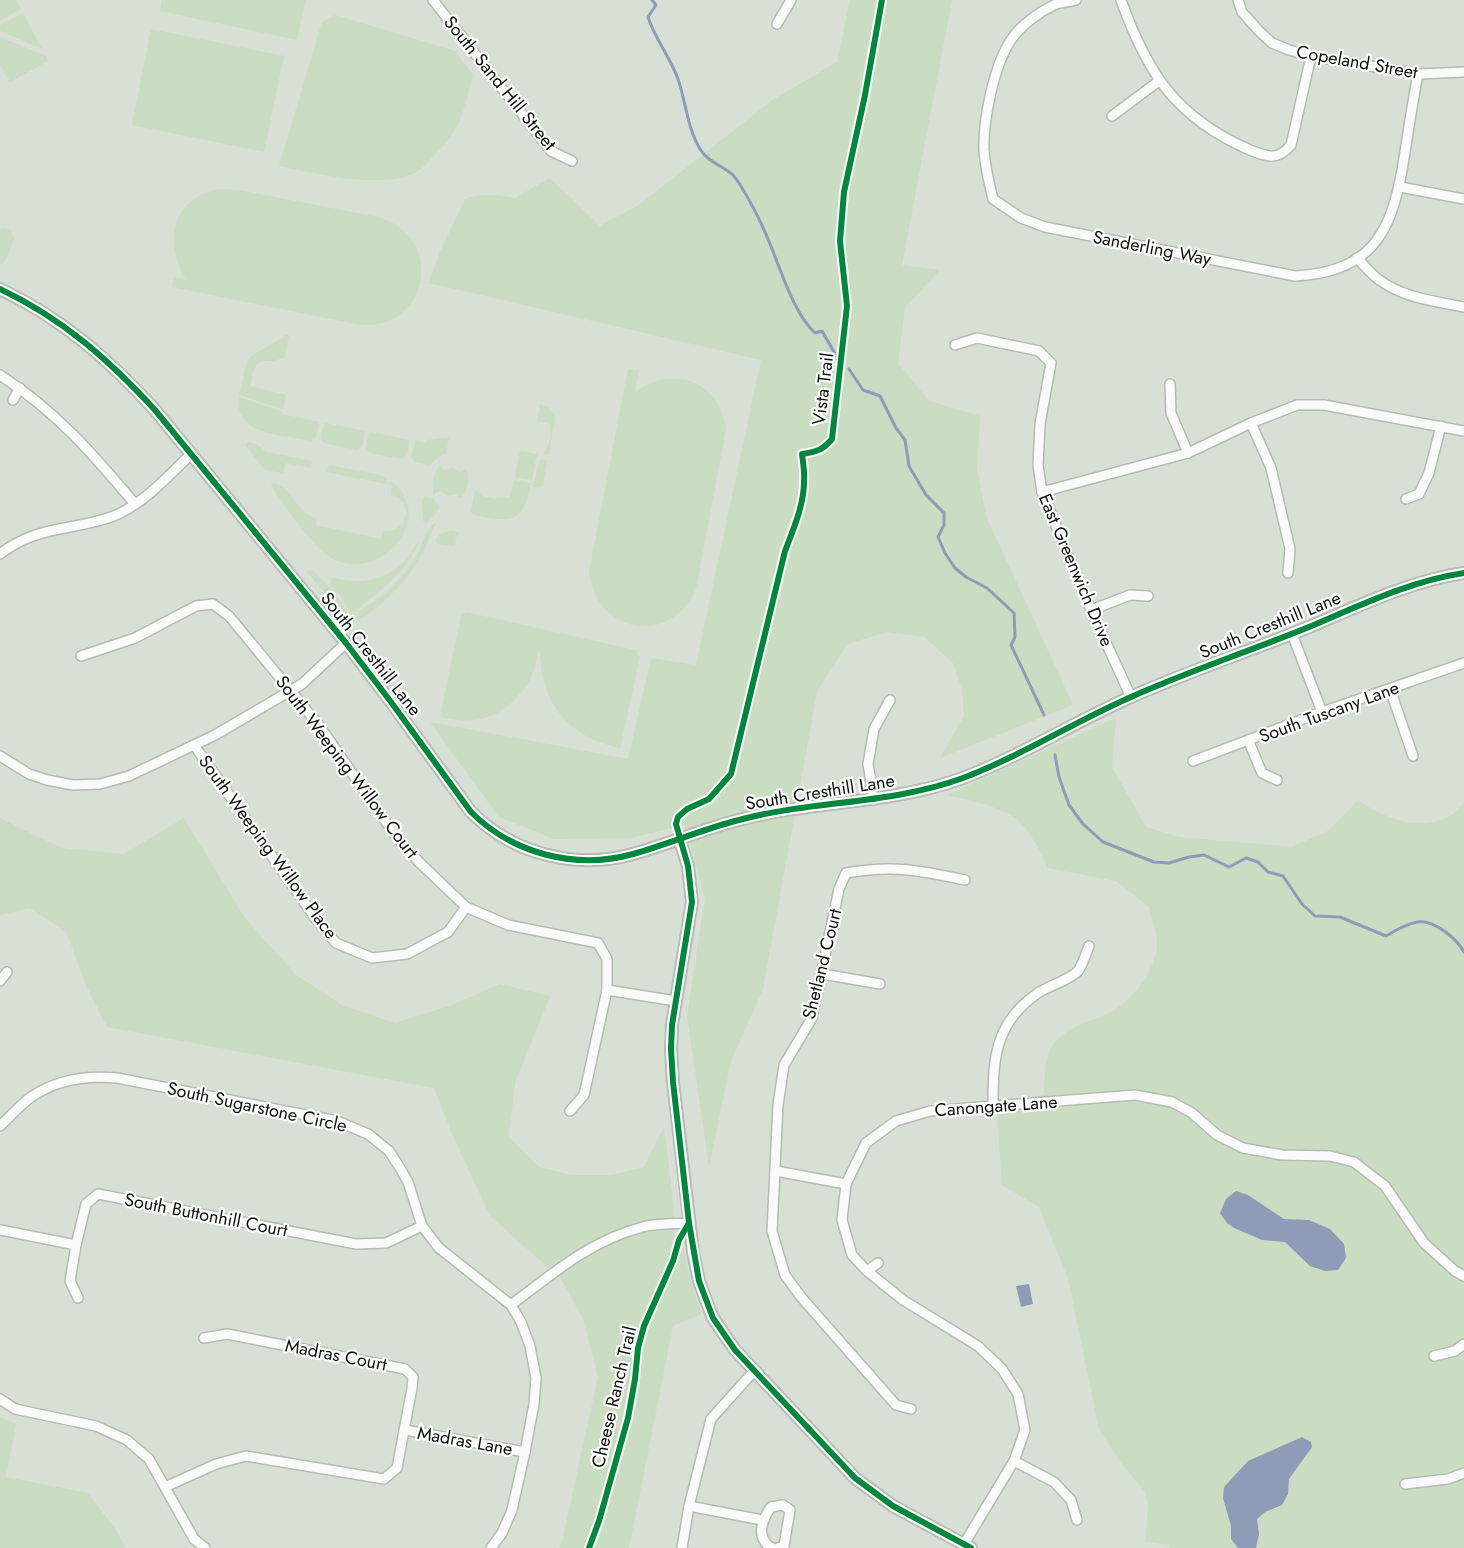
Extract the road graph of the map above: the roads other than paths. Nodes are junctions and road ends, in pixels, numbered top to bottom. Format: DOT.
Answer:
graph roads {
  1 [pos="433,0"];
  2 [pos="790,0"];
  3 [pos="1076,0"];
  4 [pos="1121,0"];
  5 [pos="1238,0"];
  6 [pos="1053,3"];
  7 [pos="777,24"];
  8 [pos="1311,56"];
  9 [pos="1464,72"];
  10 [pos="1418,74"];
  11 [pos="1159,81"];
  12 [pos="1112,116"];
  13 [pos="572,161"];
  14 [pos="1400,187"];
  15 [pos="1464,199"];
  16 [pos="1358,258"];
  17 [pos="0,289"];
  18 [pos="1464,307"];
  19 [pos="955,345"];
  20 [pos="0,375"];
  21 [pos="1170,384"];
  22 [pos="20,388"];
  23 [pos="13,400"];
  24 [pos="1251,423"];
  25 [pos="1441,426"];
  26 [pos="1464,431"];
  27 [pos="1188,453"];
  28 [pos="191,454"];
  29 [pos="1042,492"];
  30 [pos="1406,499"];
  31 [pos="135,504"];
  32 [pos="0,554"];
  33 [pos="1288,573"];
  34 [pos="1464,573"];
  35 [pos="1148,596"];
  36 [pos="1091,610"];
  37 [pos="1292,634"];
  38 [pos="346,643"];
  39 [pos="81,656"];
  40 [pos="1464,663"];
  41 [pos="1390,689"];
  42 [pos="291,691"];
  43 [pos="1131,697"];
  44 [pos="890,700"];
  45 [pos="1322,712"];
  46 [pos="1249,742"];
  47 [pos="194,745"];
  48 [pos="0,756"];
  49 [pos="1413,756"];
  50 [pos="1193,761"];
  51 [pos="1277,780"];
  52 [pos="874,800"];
  53 [pos="679,838"];
  54 [pos="965,880"];
  55 [pos="466,907"];
  56 [pos="1089,946"];
  57 [pos="8,972"];
  58 [pos="823,974"];
  59 [pos="0,981"];
  60 [pos="880,984"];
  61 [pos="607,990"];
  62 [pos="676,1001"];
  63 [pos="993,1107"];
  64 [pos="570,1111"];
  65 [pos="0,1126"];
  66 [pos="776,1171"];
  67 [pos="846,1184"];
  68 [pos="690,1224"];
  69 [pos="422,1226"];
  70 [pos="0,1230"];
  71 [pos="76,1245"];
  72 [pos="879,1263"];
  73 [pos="867,1271"];
  74 [pos="1464,1276"];
  75 [pos="78,1298"];
  76 [pos="511,1305"];
  77 [pos="204,1338"];
  78 [pos="1464,1344"];
  79 [pos="1434,1356"];
  80 [pos="754,1371"];
  81 [pos="0,1399"];
  82 [pos="911,1409"];
  83 [pos="405,1430"];
  84 [pos="525,1452"];
  85 [pos="1014,1461"];
  86 [pos="1464,1473"];
  87 [pos="1405,1484"];
  88 [pos="165,1487"];
  89 [pos="689,1506"];
  90 [pos="762,1520"];
  91 [pos="1077,1520"];
  92 [pos="967,1546"];
  93 [pos="205,1548"];
  94 [pos="491,1548"];
  95 [pos="682,1548"];
  96 [pos="772,1548"];
  97 [pos="778,1548"];
  1 -- 13 [label="street, South Sand Hill Street"];
  2 -- 7 [label="street"];
  3 -- 6 [label="street, Sanderling Way"];
  4 -- 11 [label="street"];
  5 -- 8 [label="street, Copeland Street"];
  6 -- 16 [label="street, Sanderling Way"];
  8 -- 10 [label="street, Copeland Street"];
  8 -- 11 [label="street"];
  9 -- 10 [label="street, Copeland Street"];
  10 -- 14 [label="street, Sanderling Way"];
  11 -- 12 [label="street"];
  14 -- 15 [label="street"];
  14 -- 16 [label="street, Sanderling Way"];
  16 -- 18 [label="street"];
  17 -- 28 [label="street, South Cresthill Lane"];
  19 -- 29 [label="street, East Greenwich Drive"];
  20 -- 22 [label="street"];
  21 -- 27 [label="street"];
  22 -- 23 [label="street"];
  22 -- 31 [label="street"];
  24 -- 25 [label="street"];
  24 -- 27 [label="street"];
  24 -- 33 [label="street"];
  25 -- 26 [label="street"];
  25 -- 30 [label="street"];
  27 -- 29 [label="street"];
  28 -- 31 [label="street"];
  28 -- 38 [label="street, South Cresthill Lane"];
  29 -- 36 [label="street, East Greenwich Drive"];
  31 -- 32 [label="street"];
  34 -- 37 [label="street, South Cresthill Lane"];
  35 -- 36 [label="street"];
  36 -- 43 [label="street, East Greenwich Drive"];
  37 -- 43 [label="street, South Cresthill Lane"];
  37 -- 45 [label="street"];
  38 -- 42 [label="street"];
  38 -- 53 [label="street, South Cresthill Lane"];
  39 -- 42 [label="street, South Weeping Willow Court"];
  40 -- 41 [label="street, South Tuscany Lane"];
  41 -- 45 [label="street, South Tuscany Lane"];
  41 -- 49 [label="street"];
  42 -- 47 [label="street"];
  42 -- 55 [label="street, South Weeping Willow Court"];
  43 -- 52 [label="street, South Cresthill Lane"];
  44 -- 52 [label="street"];
  45 -- 46 [label="street, South Tuscany Lane"];
  46 -- 50 [label="street, South Tuscany Lane"];
  46 -- 51 [label="street"];
  47 -- 48 [label="street"];
  47 -- 55 [label="street, South Weeping Willow Place"];
  52 -- 53 [label="street, South Cresthill Lane"];
  53 -- 62 [label="street"];
  54 -- 58 [label="street, Shetland Court"];
  55 -- 61 [label="street, South Weeping Willow Court"];
  56 -- 63 [label="street"];
  57 -- 59 [label="street"];
  58 -- 60 [label="street"];
  58 -- 66 [label="street, Shetland Court"];
  61 -- 62 [label="street"];
  61 -- 64 [label="street, South Weeping Willow Court"];
  62 -- 68 [label="street"];
  63 -- 67 [label="street, Canongate Lane"];
  63 -- 74 [label="street, Canongate Lane"];
  65 -- 69 [label="street, South Sugarstone Circle"];
  66 -- 67 [label="street"];
  66 -- 82 [label="street, Shetland Court"];
  67 -- 73 [label="street, Canongate Lane"];
  68 -- 76 [label="street"];
  68 -- 80 [label="street"];
  69 -- 71 [label="street, South Buttonhill Court"];
  69 -- 76 [label="street, South Sugarstone Circle"];
  70 -- 71 [label="street"];
  71 -- 75 [label="street, South Buttonhill Court"];
  72 -- 73 [label="street"];
  73 -- 85 [label="street, Canongate Lane"];
  76 -- 84 [label="street, South Sugarstone Circle"];
  77 -- 83 [label="street, Madras Court"];
  78 -- 79 [label="street"];
  80 -- 89 [label="street"];
  80 -- 92 [label="street"];
  81 -- 88 [label="street"];
  83 -- 84 [label="street, Madras Lane"];
  83 -- 88 [label="street"];
  84 -- 94 [label="street, South Sugarstone Circle"];
  85 -- 91 [label="street"];
  85 -- 92 [label="street, Canongate Lane"];
  86 -- 87 [label="street"];
  88 -- 93 [label="street"];
  89 -- 90 [label="street"];
  89 -- 95 [label="street"];
  90 -- 96 [label="street"];
  90 -- 97 [label="street"];
}
